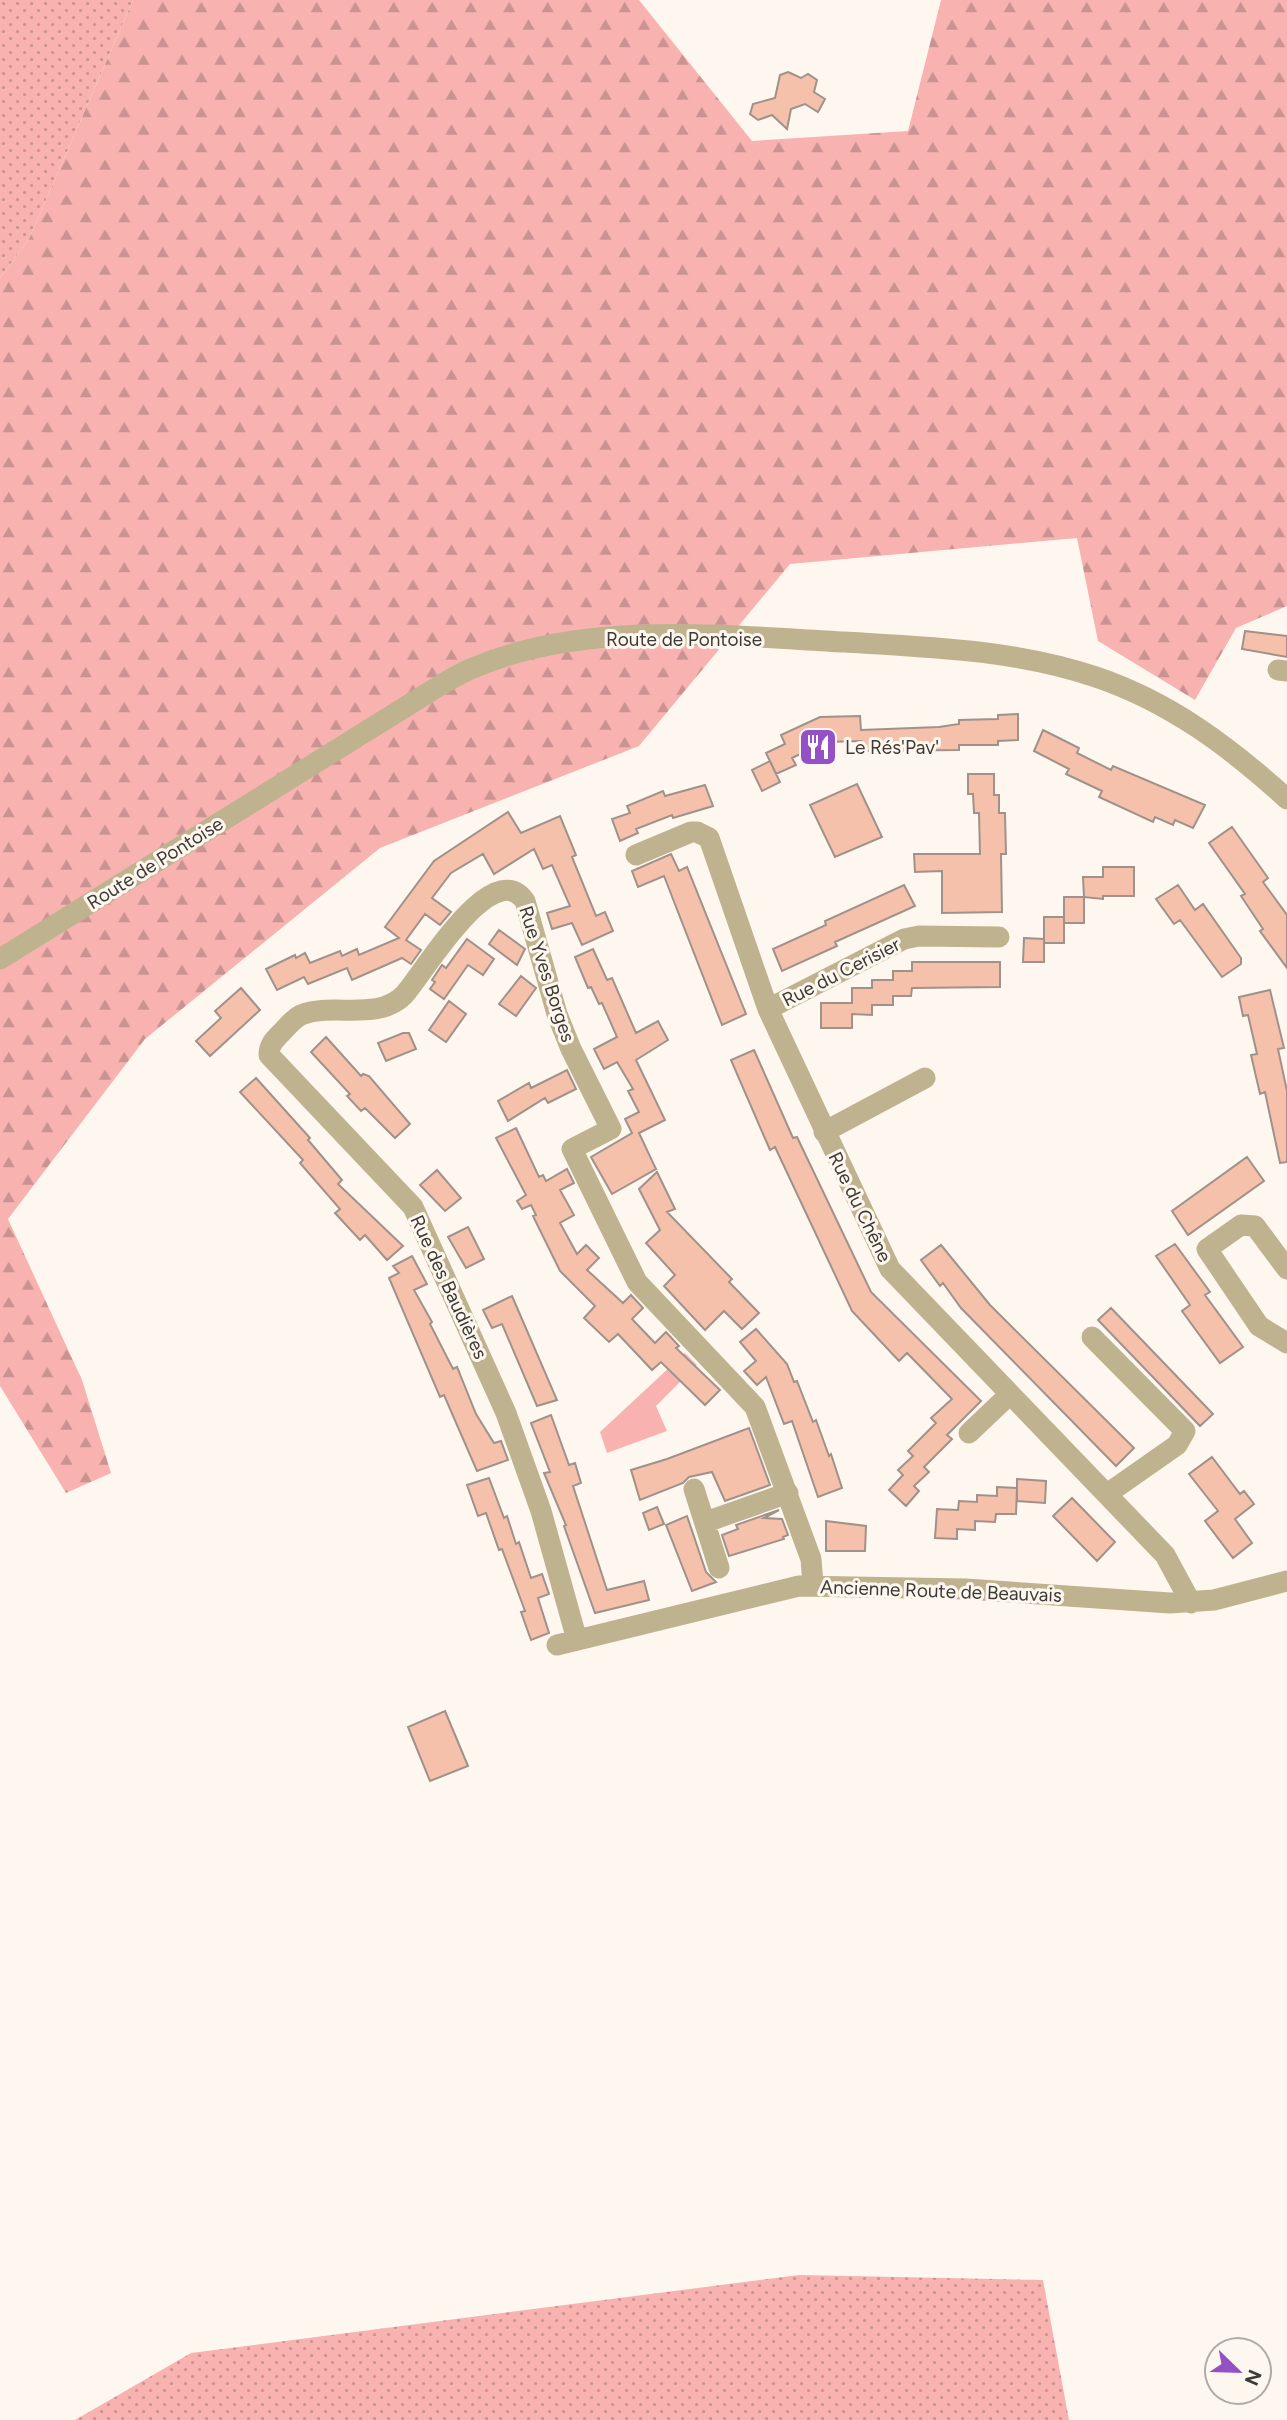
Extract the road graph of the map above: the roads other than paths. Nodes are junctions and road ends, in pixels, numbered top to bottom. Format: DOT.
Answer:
graph roads {
  1 [pos="1287,799"];
  2 [pos="636,855"];
  3 [pos="999,937"];
  4 [pos="0,960"];
  5 [pos="405,994"];
  6 [pos="768,1009"];
  7 [pos="925,1078"];
  8 [pos="824,1132"];
  9 [pos="1287,1269"];
  10 [pos="1092,1337"];
  11 [pos="1287,1343"];
  12 [pos="1009,1395"];
  13 [pos="969,1433"];
  14 [pos="694,1489"];
  15 [pos="788,1493"];
  16 [pos="1107,1494"];
  17 [pos="706,1522"];
  18 [pos="719,1568"];
  19 [pos="1287,1581"];
  20 [pos="813,1585"];
  21 [pos="1191,1602"];
  22 [pos="567,1642"];
  1 -- 4 [label="street, Route de Pontoise"];
  2 -- 6 [label="street, Rue du Chêne"];
  3 -- 6 [label="street, Rue du Cerisier"];
  5 -- 15 [label="street, Rue Yves Borges"];
  5 -- 22 [label="street, Rue des Baudières"];
  6 -- 8 [label="street, Rue du Chêne"];
  7 -- 8 [label="street"];
  8 -- 12 [label="street, Rue du Chêne"];
  9 -- 11 [label="street"];
  10 -- 16 [label="street"];
  12 -- 13 [label="street"];
  12 -- 16 [label="street, Rue du Chêne"];
  14 -- 17 [label="street"];
  15 -- 17 [label="street"];
  15 -- 20 [label="street, Rue Yves Borges"];
  16 -- 21 [label="street, Rue du Chêne"];
  17 -- 18 [label="street"];
  19 -- 21 [label="street, Ancienne Route de Beauvais"];
  20 -- 21 [label="street, Ancienne Route de Beauvais"];
  20 -- 22 [label="street, Ancienne Route de Beauvais"];
}
